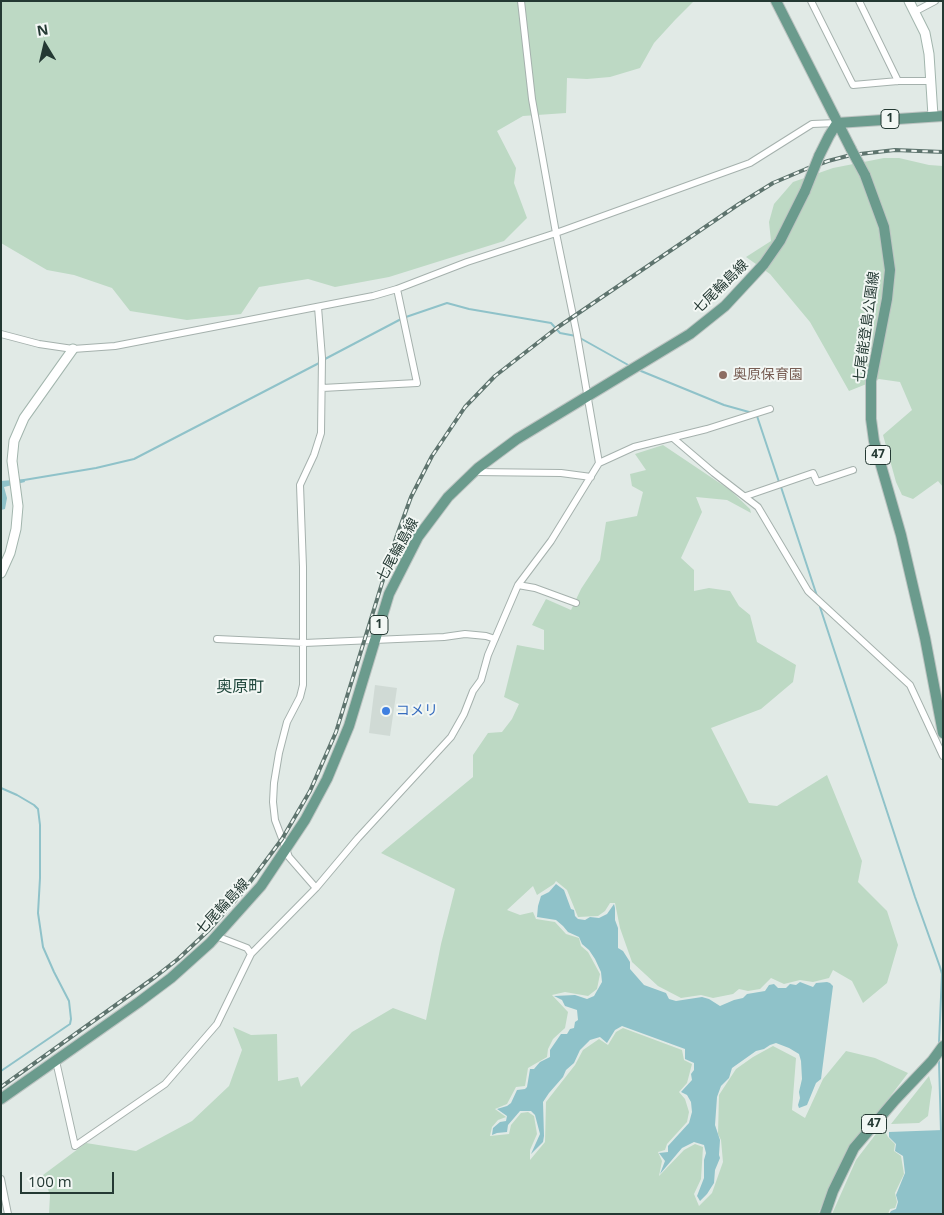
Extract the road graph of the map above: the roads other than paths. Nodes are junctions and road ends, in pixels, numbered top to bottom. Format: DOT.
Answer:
graph roads {
  1 [pos="521,1"];
  2 [pos="776,1"];
  3 [pos="811,1"];
  4 [pos="859,1"];
  5 [pos="909,1"];
  6 [pos="935,1"];
  7 [pos="914,12"];
  8 [pos="930,81"];
  9 [pos="898,82"];
  10 [pos="938,116"];
  11 [pos="838,123"];
  12 [pos="556,233"];
  13 [pos="397,289"];
  14 [pos="318,307"];
  15 [pos="1,334"];
  16 [pos="73,349"];
  17 [pos="322,388"];
  18 [pos="588,396"];
  19 [pos="770,409"];
  20 [pos="673,438"];
  21 [pos="599,463"];
  22 [pos="853,470"];
  23 [pos="474,472"];
  24 [pos="591,476"];
  25 [pos="746,496"];
  26 [pos="1,573"];
  27 [pos="518,585"];
  28 [pos="576,603"];
  29 [pos="217,639"];
  30 [pos="495,639"];
  31 [pos="374,641"];
  32 [pos="304,643"];
  33 [pos="943,733"];
  34 [pos="943,756"];
  35 [pos="287,849"];
  36 [pos="316,888"];
  37 [pos="216,936"];
  38 [pos="251,954"];
  39 [pos="943,1046"];
  40 [pos="56,1061"];
  41 [pos="1,1100"];
  42 [pos="1,1179"];
  43 [pos="8,1214"];
  44 [pos="825,1214"];
  1 -- 12 [label="street"];
  2 -- 11 [label="main road, 七尾能登島公園線 / 47"];
  3 -- 9 [label="street"];
  4 -- 9 [label="street"];
  5 -- 7 [label="street"];
  6 -- 7 [label="street"];
  7 -- 8 [label="street"];
  8 -- 9 [label="street"];
  8 -- 10 [label="street"];
  10 -- 11 [label="main road, 1"];
  11 -- 12 [label="street"];
  11 -- 18 [label="main road, 七尾輪島線 / 1, bridge"];
  11 -- 33 [label="main road, 七尾能登島公園線 / 47, bridge"];
  12 -- 13 [label="street"];
  12 -- 18 [label="street"];
  13 -- 14 [label="street"];
  13 -- 17 [label="street"];
  14 -- 16 [label="street"];
  14 -- 17 [label="street"];
  15 -- 16 [label="street"];
  16 -- 26 [label="street"];
  17 -- 32 [label="street"];
  18 -- 21 [label="street"];
  18 -- 23 [label="main road, 七尾輪島線 / 1"];
  19 -- 20 [label="street"];
  20 -- 21 [label="street"];
  20 -- 25 [label="street"];
  21 -- 24 [label="street"];
  22 -- 25 [label="street"];
  23 -- 24 [label="street"];
  23 -- 31 [label="main road, 七尾輪島線 / 1"];
  24 -- 27 [label="street"];
  25 -- 34 [label="street"];
  27 -- 28 [label="street"];
  27 -- 30 [label="street"];
  29 -- 32 [label="street"];
  30 -- 31 [label="street"];
  30 -- 36 [label="street"];
  31 -- 32 [label="street"];
  31 -- 35 [label="main road, 七尾輪島線 / 1"];
  32 -- 35 [label="street"];
  35 -- 36 [label="street"];
  35 -- 37 [label="main road, 七尾輪島線 / 1"];
  36 -- 38 [label="street"];
  37 -- 38 [label="street"];
  37 -- 40 [label="main road, 七尾輪島線 / 1"];
  38 -- 40 [label="street"];
  39 -- 44 [label="main road, 47"];
  40 -- 41 [label="main road, 七尾輪島線 / 1"];
  42 -- 43 [label="street"];
}
